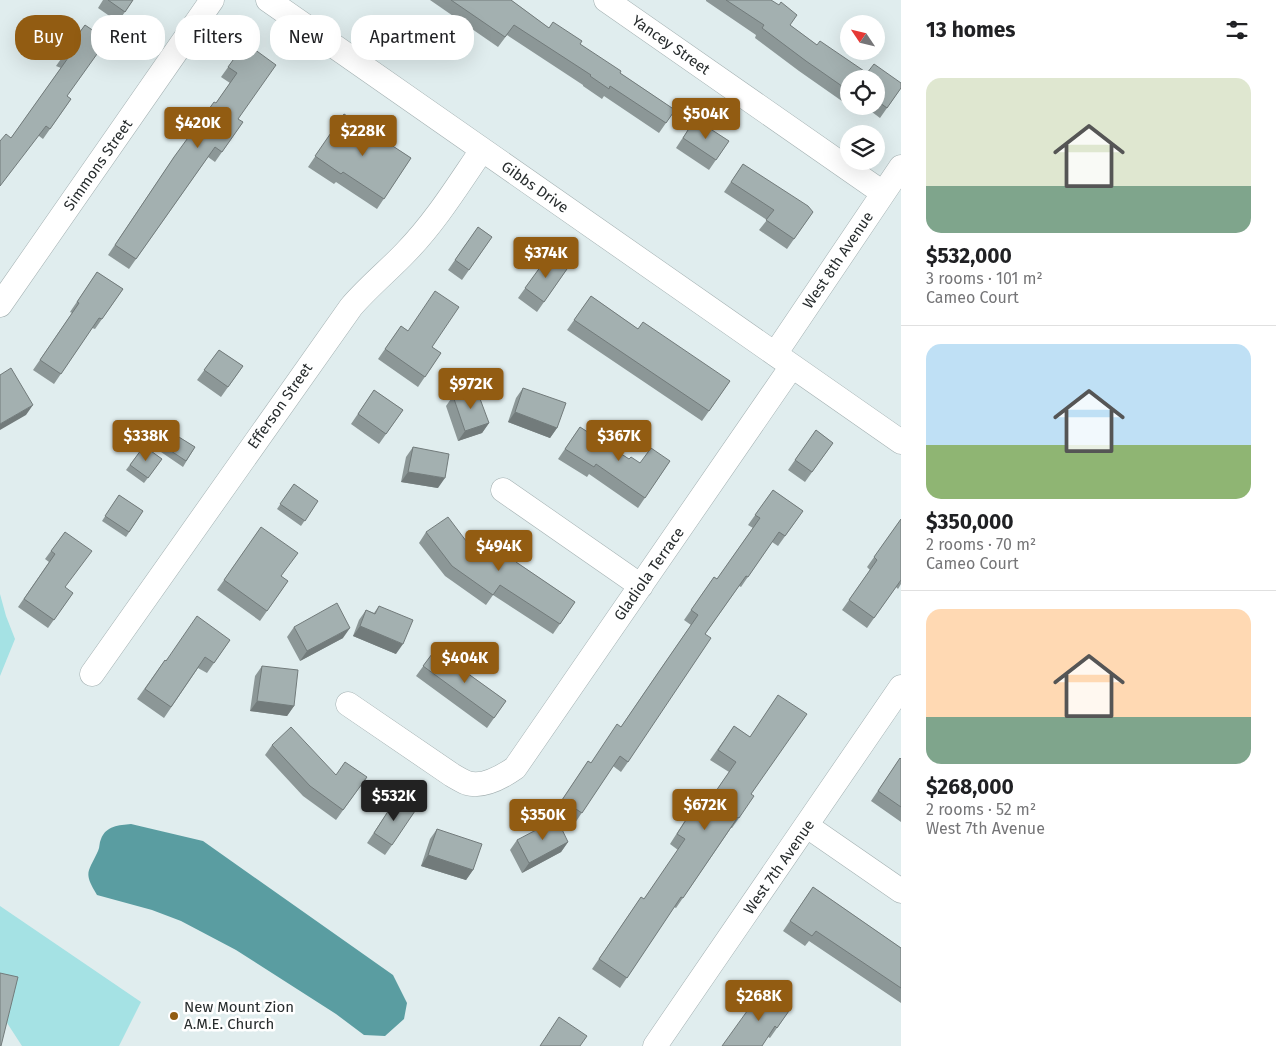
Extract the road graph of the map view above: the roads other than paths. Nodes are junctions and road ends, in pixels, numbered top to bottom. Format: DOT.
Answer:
graph roads {
  1 [pos="212,0"];
  2 [pos="268,0"];
  3 [pos="606,0"];
  4 [pos="482,150"];
  5 [pos="901,167"];
  6 [pos="883,193"];
  7 [pos="0,305"];
  8 [pos="784,360"];
  9 [pos="901,442"];
  10 [pos="503,490"];
  11 [pos="641,586"];
  12 [pos="92,674"];
  13 [pos="901,687"];
  14 [pos="348,704"];
  15 [pos="807,826"];
  16 [pos="901,891"];
  17 [pos="655,1046"];
  1 -- 7 [label="street, Simmons Street"];
  2 -- 4 [label="street, Gibbs Drive"];
  3 -- 6 [label="street, Yancey Street"];
  4 -- 8 [label="street, Gibbs Drive"];
  4 -- 12 [label="street, Efferson Street"];
  5 -- 6 [label="street, West 8th Avenue"];
  6 -- 8 [label="street, West 8th Avenue"];
  8 -- 9 [label="street, Gibbs Drive"];
  8 -- 11 [label="street, Gladiola Terrace"];
  10 -- 11 [label="street"];
  11 -- 14 [label="street, Gladiola Terrace"];
  13 -- 15 [label="street, West 7th Avenue"];
  15 -- 16 [label="street"];
  15 -- 17 [label="street, West 7th Avenue"];
}
